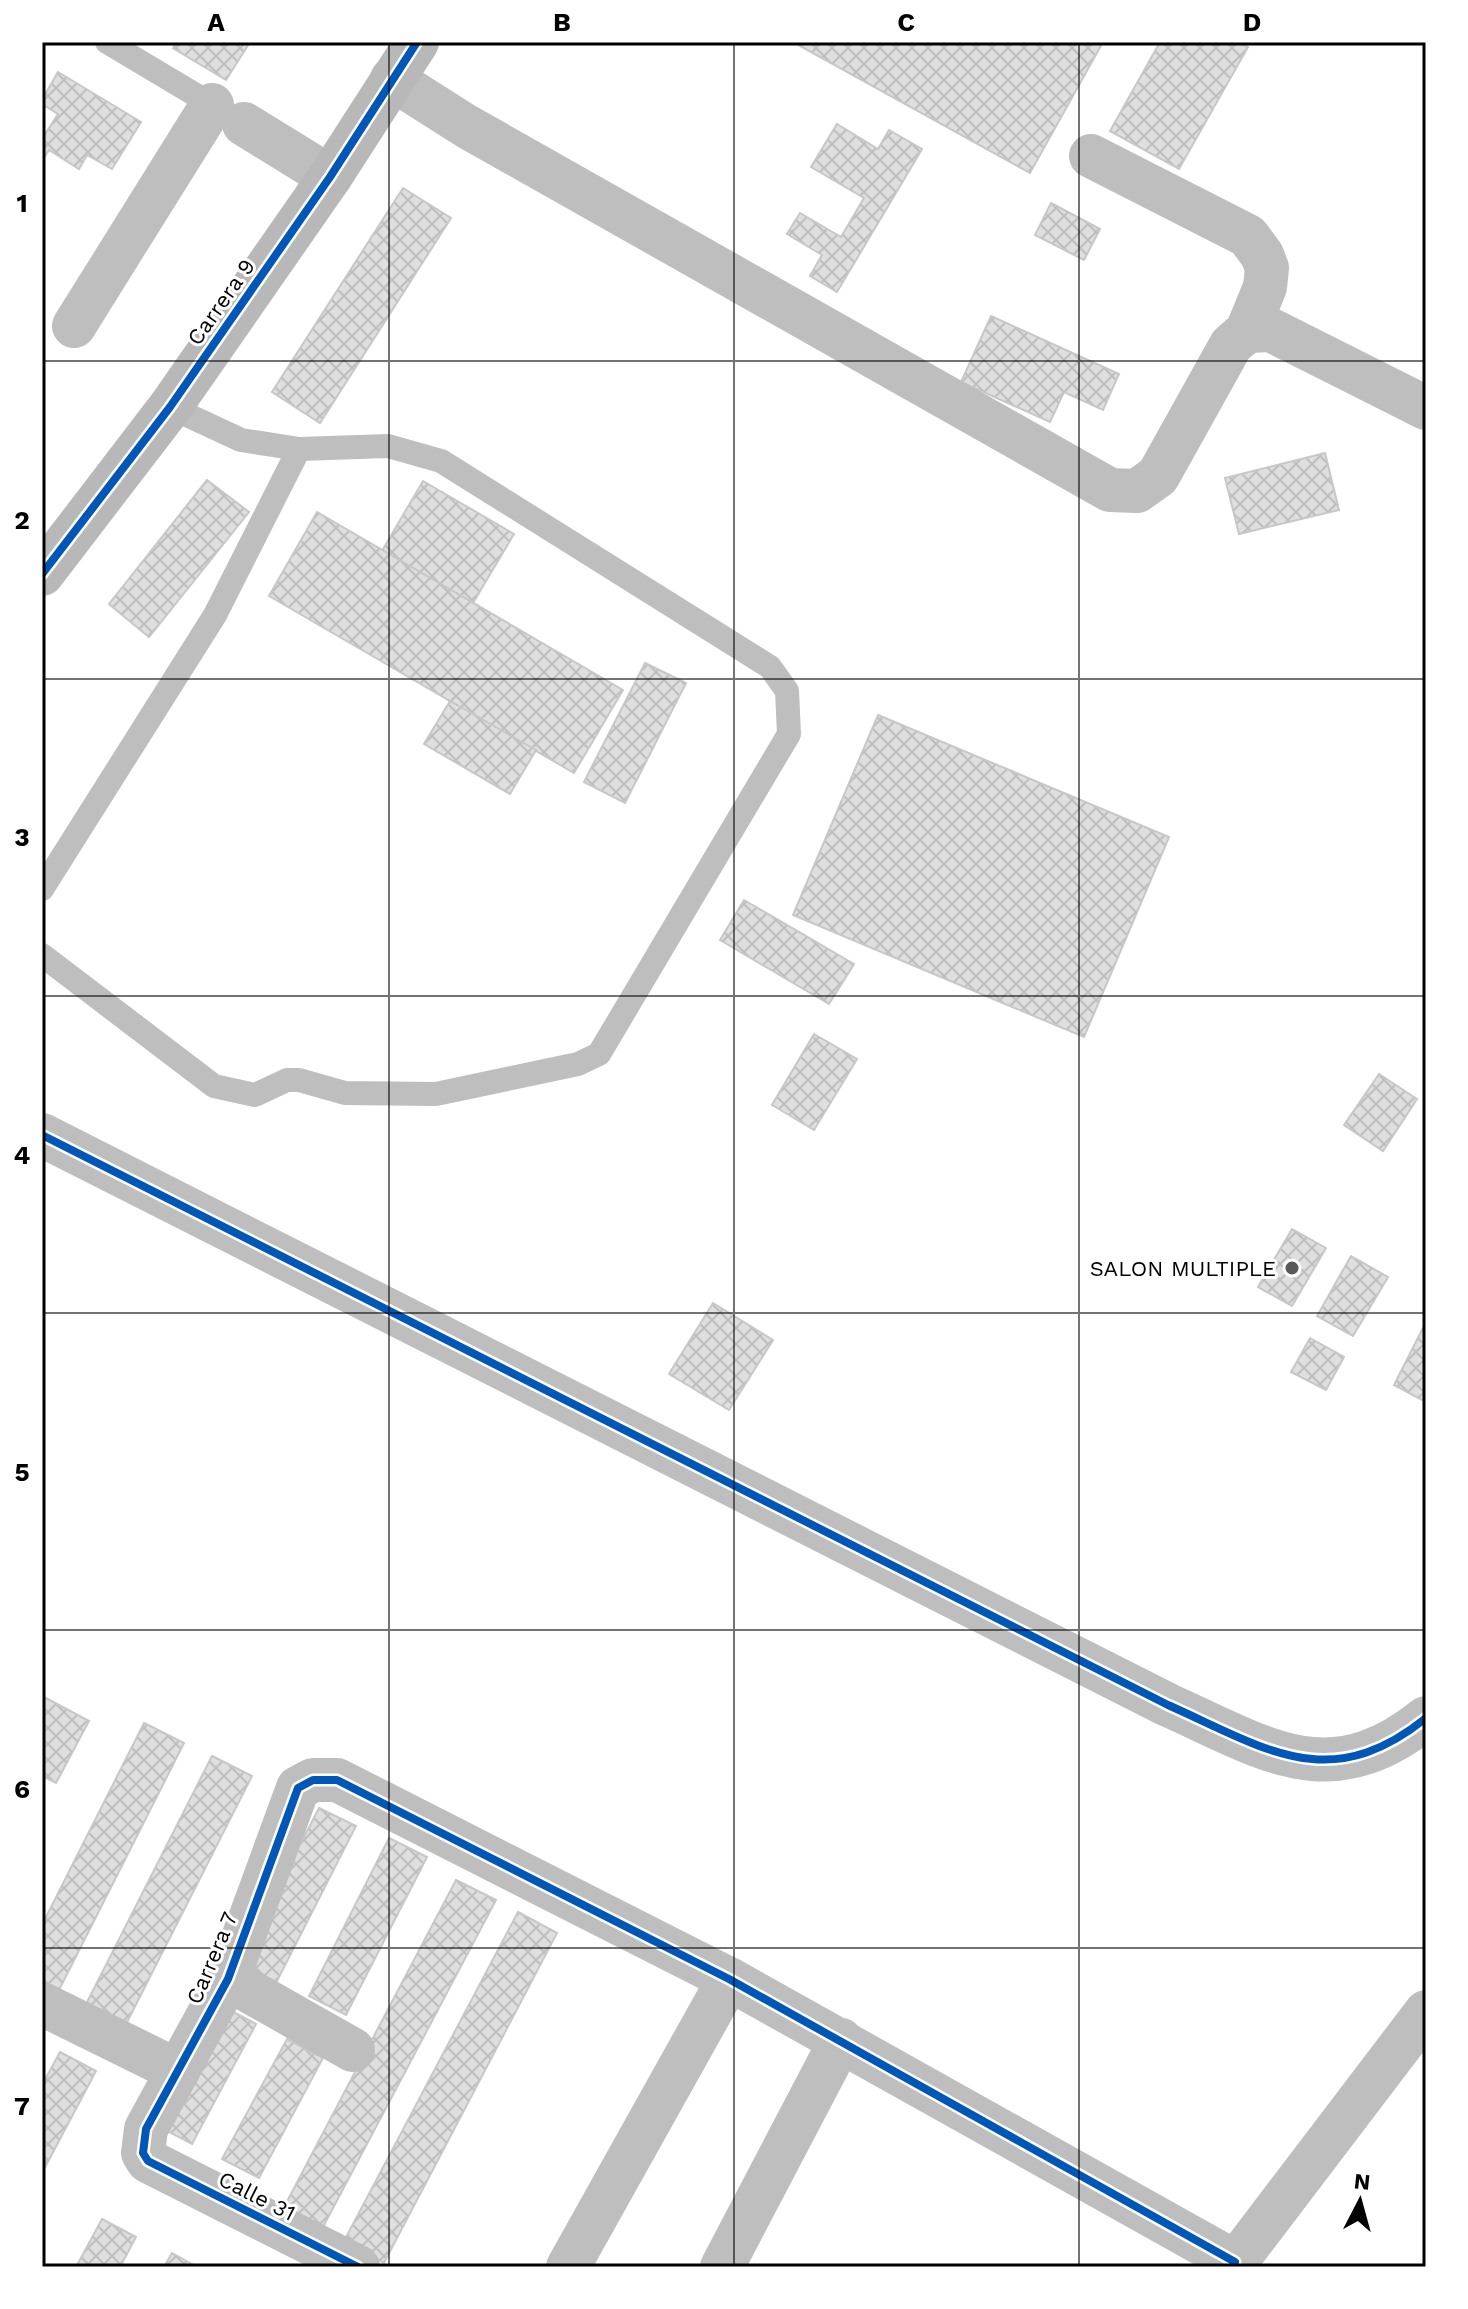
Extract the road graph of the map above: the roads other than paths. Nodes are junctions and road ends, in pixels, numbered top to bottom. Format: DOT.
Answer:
graph roads {
  1 [pos="107,42"];
  2 [pos="417,42"];
  3 [pos="392,79"];
  4 [pos="228,114"];
  5 [pos="1091,156"];
  6 [pos="330,177"];
  7 [pos="74,326"];
  8 [pos="1247,331"];
  9 [pos="170,407"];
  10 [pos="1426,408"];
  11 [pos="299,449"];
  12 [pos="42,574"];
  13 [pos="42,889"];
  14 [pos="42,955"];
  15 [pos="42,1135"];
  16 [pos="1426,1718"];
  17 [pos="228,1979"];
  18 [pos="729,1979"];
  19 [pos="42,2004"];
  20 [pos="1426,2012"];
  21 [pos="841,2040"];
  22 [pos="353,2050"];
  23 [pos="178,2071"];
  24 [pos="143,2153"];
  25 [pos="1233,2265"];
  26 [pos="358,2267"];
  27 [pos="568,2267"];
  28 [pos="722,2267"];
  1 -- 4 [label="lane"];
  2 -- 3 [label="main road, Carrera 9"];
  3 -- 6 [label="main road, Carrera 9"];
  3 -- 8 [label="street"];
  4 -- 6 [label="street"];
  4 -- 7 [label="street"];
  5 -- 8 [label="street"];
  6 -- 9 [label="main road, Carrera 9"];
  8 -- 10 [label="street"];
  9 -- 11 [label="lane"];
  9 -- 12 [label="main road, Carrera 9"];
  11 -- 13 [label="lane"];
  11 -- 14 [label="lane"];
  15 -- 16 [label="street"];
  17 -- 18 [label="street, Carrera 7"];
  17 -- 22 [label="street"];
  17 -- 23 [label="street, Carrera 7"];
  18 -- 21 [label="street"];
  18 -- 27 [label="street"];
  19 -- 23 [label="street"];
  20 -- 25 [label="street"];
  21 -- 25 [label="street"];
  21 -- 28 [label="street"];
  23 -- 24 [label="street, Carrera 7"];
  24 -- 26 [label="street, Calle 31"];
}
